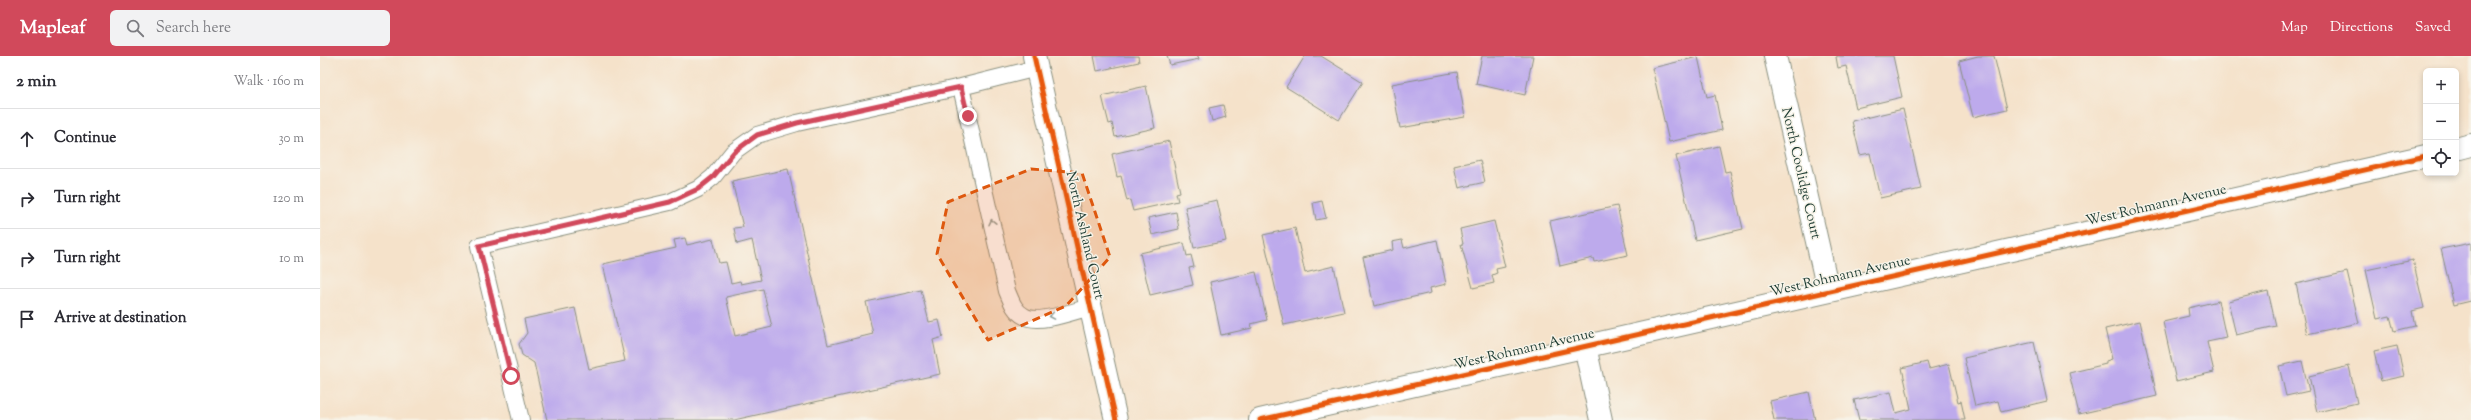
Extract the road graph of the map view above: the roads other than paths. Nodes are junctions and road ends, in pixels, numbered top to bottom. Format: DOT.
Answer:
graph roads {
  1 [pos="1775,56"];
  2 [pos="1035,62"];
  3 [pos="961,87"];
  4 [pos="2471,145"];
  5 [pos="2459,148"];
  6 [pos="2423,157"];
  7 [pos="1828,290"];
  8 [pos="1090,307"];
  9 [pos="1585,346"];
  10 [pos="521,420"];
  11 [pos="1116,420"];
  12 [pos="1260,420"];
  13 [pos="1601,420"];
  1 -- 7 [label="street, North Coolidge Court"];
  2 -- 3 [label="lane"];
  2 -- 8 [label="street, North Ashland Court"];
  8 -- 3 [label="lane, one-way"];
  3 -- 10 [label="lane"];
  4 -- 5 [label="street"];
  6 -- 7 [label="street, West Rohmann Avenue"];
  7 -- 9 [label="street, West Rohmann Avenue"];
  8 -- 11 [label="street, North Ashland Court"];
  9 -- 12 [label="street, West Rohmann Avenue"];
  9 -- 13 [label="street"];
}
